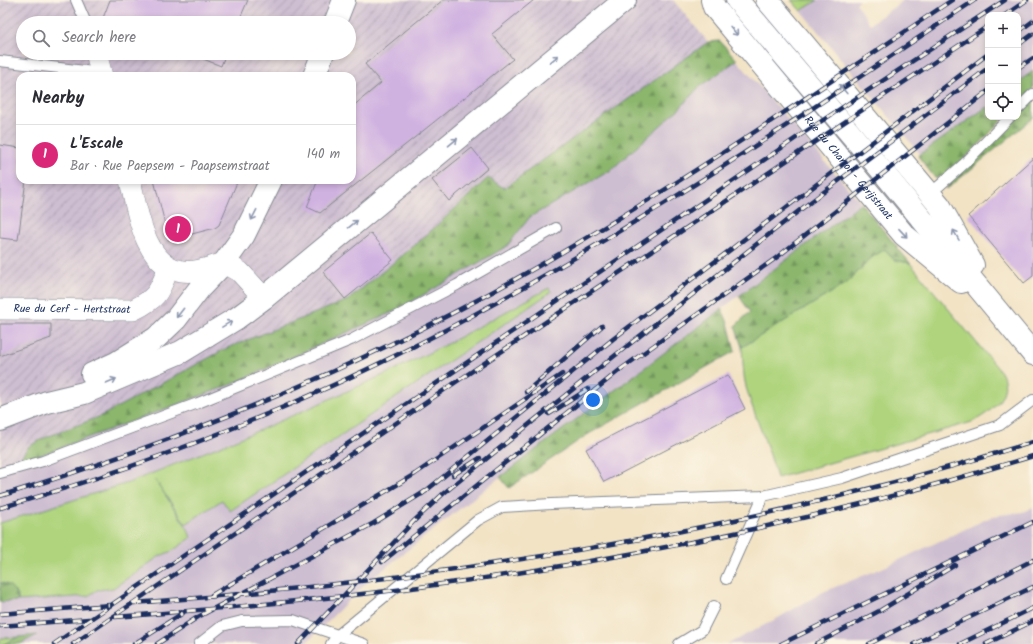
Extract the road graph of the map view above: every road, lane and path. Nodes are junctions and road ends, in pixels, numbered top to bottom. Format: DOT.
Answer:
graph roads {
  1 [pos="76,0"];
  2 [pos="344,0"];
  3 [pos="625,0"];
  4 [pos="712,0"];
  5 [pos="737,0"];
  6 [pos="767,0"];
  7 [pos="83,16"];
  8 [pos="338,16"];
  9 [pos="98,60"];
  10 [pos="320,60"];
  11 [pos="0,62"];
  12 [pos="85,72"];
  13 [pos="101,72"];
  14 [pos="316,72"];
  15 [pos="1033,94"];
  16 [pos="1021,106"];
  17 [pos="1007,120"];
  18 [pos="131,184"];
  19 [pos="269,184"];
  20 [pos="930,194"];
  21 [pos="556,228"];
  22 [pos="224,263"];
  23 [pos="169,267"];
  24 [pos="264,298"];
  25 [pos="0,309"];
  26 [pos="1003,318"];
  27 [pos="1033,354"];
  28 [pos="1033,400"];
  29 [pos="47,402"];
  30 [pos="0,420"];
  31 [pos="0,473"];
  32 [pos="763,496"];
  33 [pos="726,579"];
  34 [pos="714,606"];
  35 [pos="338,635"];
  36 [pos="199,644"];
  37 [pos="331,644"];
  38 [pos="364,644"];
  39 [pos="679,644"];
  1 -- 7 [label="lane"];
  2 -- 8 [label="main road"];
  24 -- 3 [label="main road, one-way"];
  4 -- 26 [label="main road, Rue du Charroi - Gerijstraat, one-way"];
  5 -- 26 [label="main road, Rue du Charroi - Gerijstraat"];
  20 -- 6 [label="main road, Rue du Charroi - Gerijstraat, one-way"];
  9 -- 13 [label="street"];
  10 -- 14 [label="main road"];
  11 -- 12 [label="lane"];
  15 -- 16 [label="lane"];
  17 -- 20 [label="lane"];
  18 -- 23 [label="street"];
  19 -- 22 [label="main road, one-way"];
  26 -- 20 [label="main road, Rue du Charroi - Gerijstraat, one-way"];
  21 -- 31 [label="lane"];
  22 -- 23 [label="street"];
  22 -- 24 [label="street"];
  22 -- 29 [label="main road, one-way"];
  23 -- 25 [label="street, Rue du Cerf - Hertstraat"];
  29 -- 24 [label="main road, one-way"];
  26 -- 27 [label="main road, Rue du Charroi - Gerijstraat"];
  28 -- 32 [label="lane"];
  29 -- 30 [label="main road"];
  32 -- 33 [label="lane"];
  32 -- 35 [label="lane"];
  34 -- 39 [label="lane"];
  35 -- 36 [label="lane"];
  35 -- 37 [label="lane"];
  35 -- 38 [label="lane"];
}
